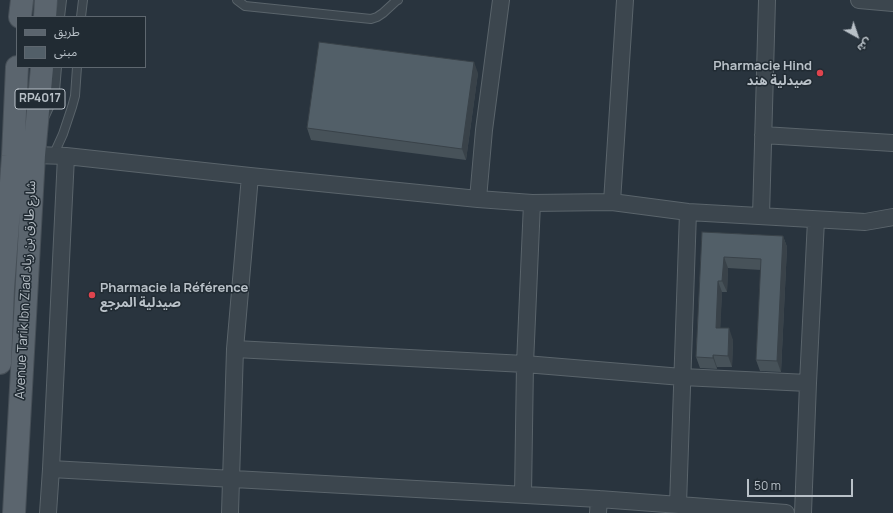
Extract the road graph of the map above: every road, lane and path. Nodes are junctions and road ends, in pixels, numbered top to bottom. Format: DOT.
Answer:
graph roads {
  1 [pos="22,0"];
  2 [pos="46,0"];
  3 [pos="62,0"];
  4 [pos="83,0"];
  5 [pos="237,0"];
  6 [pos="398,0"];
  7 [pos="501,0"];
  8 [pos="625,0"];
  9 [pos="767,0"];
  10 [pos="859,0"];
  11 [pos="893,3"];
  12 [pos="20,16"];
  13 [pos="45,16"];
  14 [pos="60,16"];
  15 [pos="81,16"];
  16 [pos="17,68"];
  17 [pos="42,68"];
  18 [pos="57,68"];
  19 [pos="77,68"];
  20 [pos="37,131"];
  21 [pos="763,135"];
  22 [pos="893,143"];
  23 [pos="51,156"];
  24 [pos="250,176"];
  25 [pos="478,199"];
  26 [pos="612,202"];
  27 [pos="532,203"];
  28 [pos="688,212"];
  29 [pos="761,216"];
  30 [pos="893,217"];
  31 [pos="816,220"];
  32 [pos="2,288"];
  33 [pos="26,299"];
  34 [pos="235,349"];
  35 [pos="0,364"];
  36 [pos="525,364"];
  37 [pos="682,377"];
  38 [pos="808,383"];
  39 [pos="51,469"];
  40 [pos="231,478"];
  41 [pos="523,494"];
  42 [pos="678,505"];
  43 [pos="598,506"];
  44 [pos="14,513"];
  45 [pos="48,513"];
  46 [pos="230,513"];
  47 [pos="786,513"];
  48 [pos="803,513"];
  1 -- 12 [label="main road"];
  2 -- 13 [label="main road"];
  3 -- 14 [label="lane"];
  4 -- 15 [label="lane"];
  5 -- 6 [label="lane"];
  7 -- 25 [label="street"];
  8 -- 26 [label="street"];
  9 -- 21 [label="street"];
  10 -- 11 [label="street"];
  16 -- 32 [label="main road, Avenue Tarik Ibn Ziad شارع طارق بن زياد / RP4017"];
  17 -- 20 [label="main road, Avenue Tarik Ibn Ziad شارع طارق بن زياد / RP4017"];
  18 -- 20 [label="lane"];
  19 -- 23 [label="lane"];
  20 -- 23 [label="main road, Avenue Tarik Ibn Ziad شارع طارق بن زياد / RP4017"];
  21 -- 22 [label="street"];
  21 -- 29 [label="street"];
  23 -- 24 [label="street"];
  23 -- 33 [label="main road, Avenue Tarik Ibn Ziad شارع طارق بن زياد / RP4017"];
  23 -- 39 [label="street"];
  24 -- 25 [label="street"];
  24 -- 34 [label="street"];
  25 -- 27 [label="street"];
  26 -- 27 [label="street"];
  26 -- 28 [label="street"];
  27 -- 36 [label="street"];
  28 -- 29 [label="street"];
  28 -- 37 [label="street"];
  29 -- 31 [label="street"];
  30 -- 31 [label="street"];
  31 -- 38 [label="street"];
  32 -- 33 [label="street"];
  32 -- 35 [label="main road, Avenue Tarik Ibn Ziad شارع طارق بن زياد / RP4017"];
  33 -- 44 [label="main road, Avenue Tarik Ibn Ziad شارع طارق بن زياد / RP4017"];
  34 -- 36 [label="street"];
  34 -- 40 [label="street"];
  36 -- 37 [label="street"];
  36 -- 41 [label="street"];
  37 -- 38 [label="street"];
  37 -- 42 [label="street"];
  38 -- 48 [label="street"];
  39 -- 40 [label="street"];
  39 -- 45 [label="street"];
  40 -- 41 [label="street"];
  40 -- 46 [label="street"];
  41 -- 43 [label="street"];
  42 -- 43 [label="street"];
  42 -- 47 [label="street"];
}
